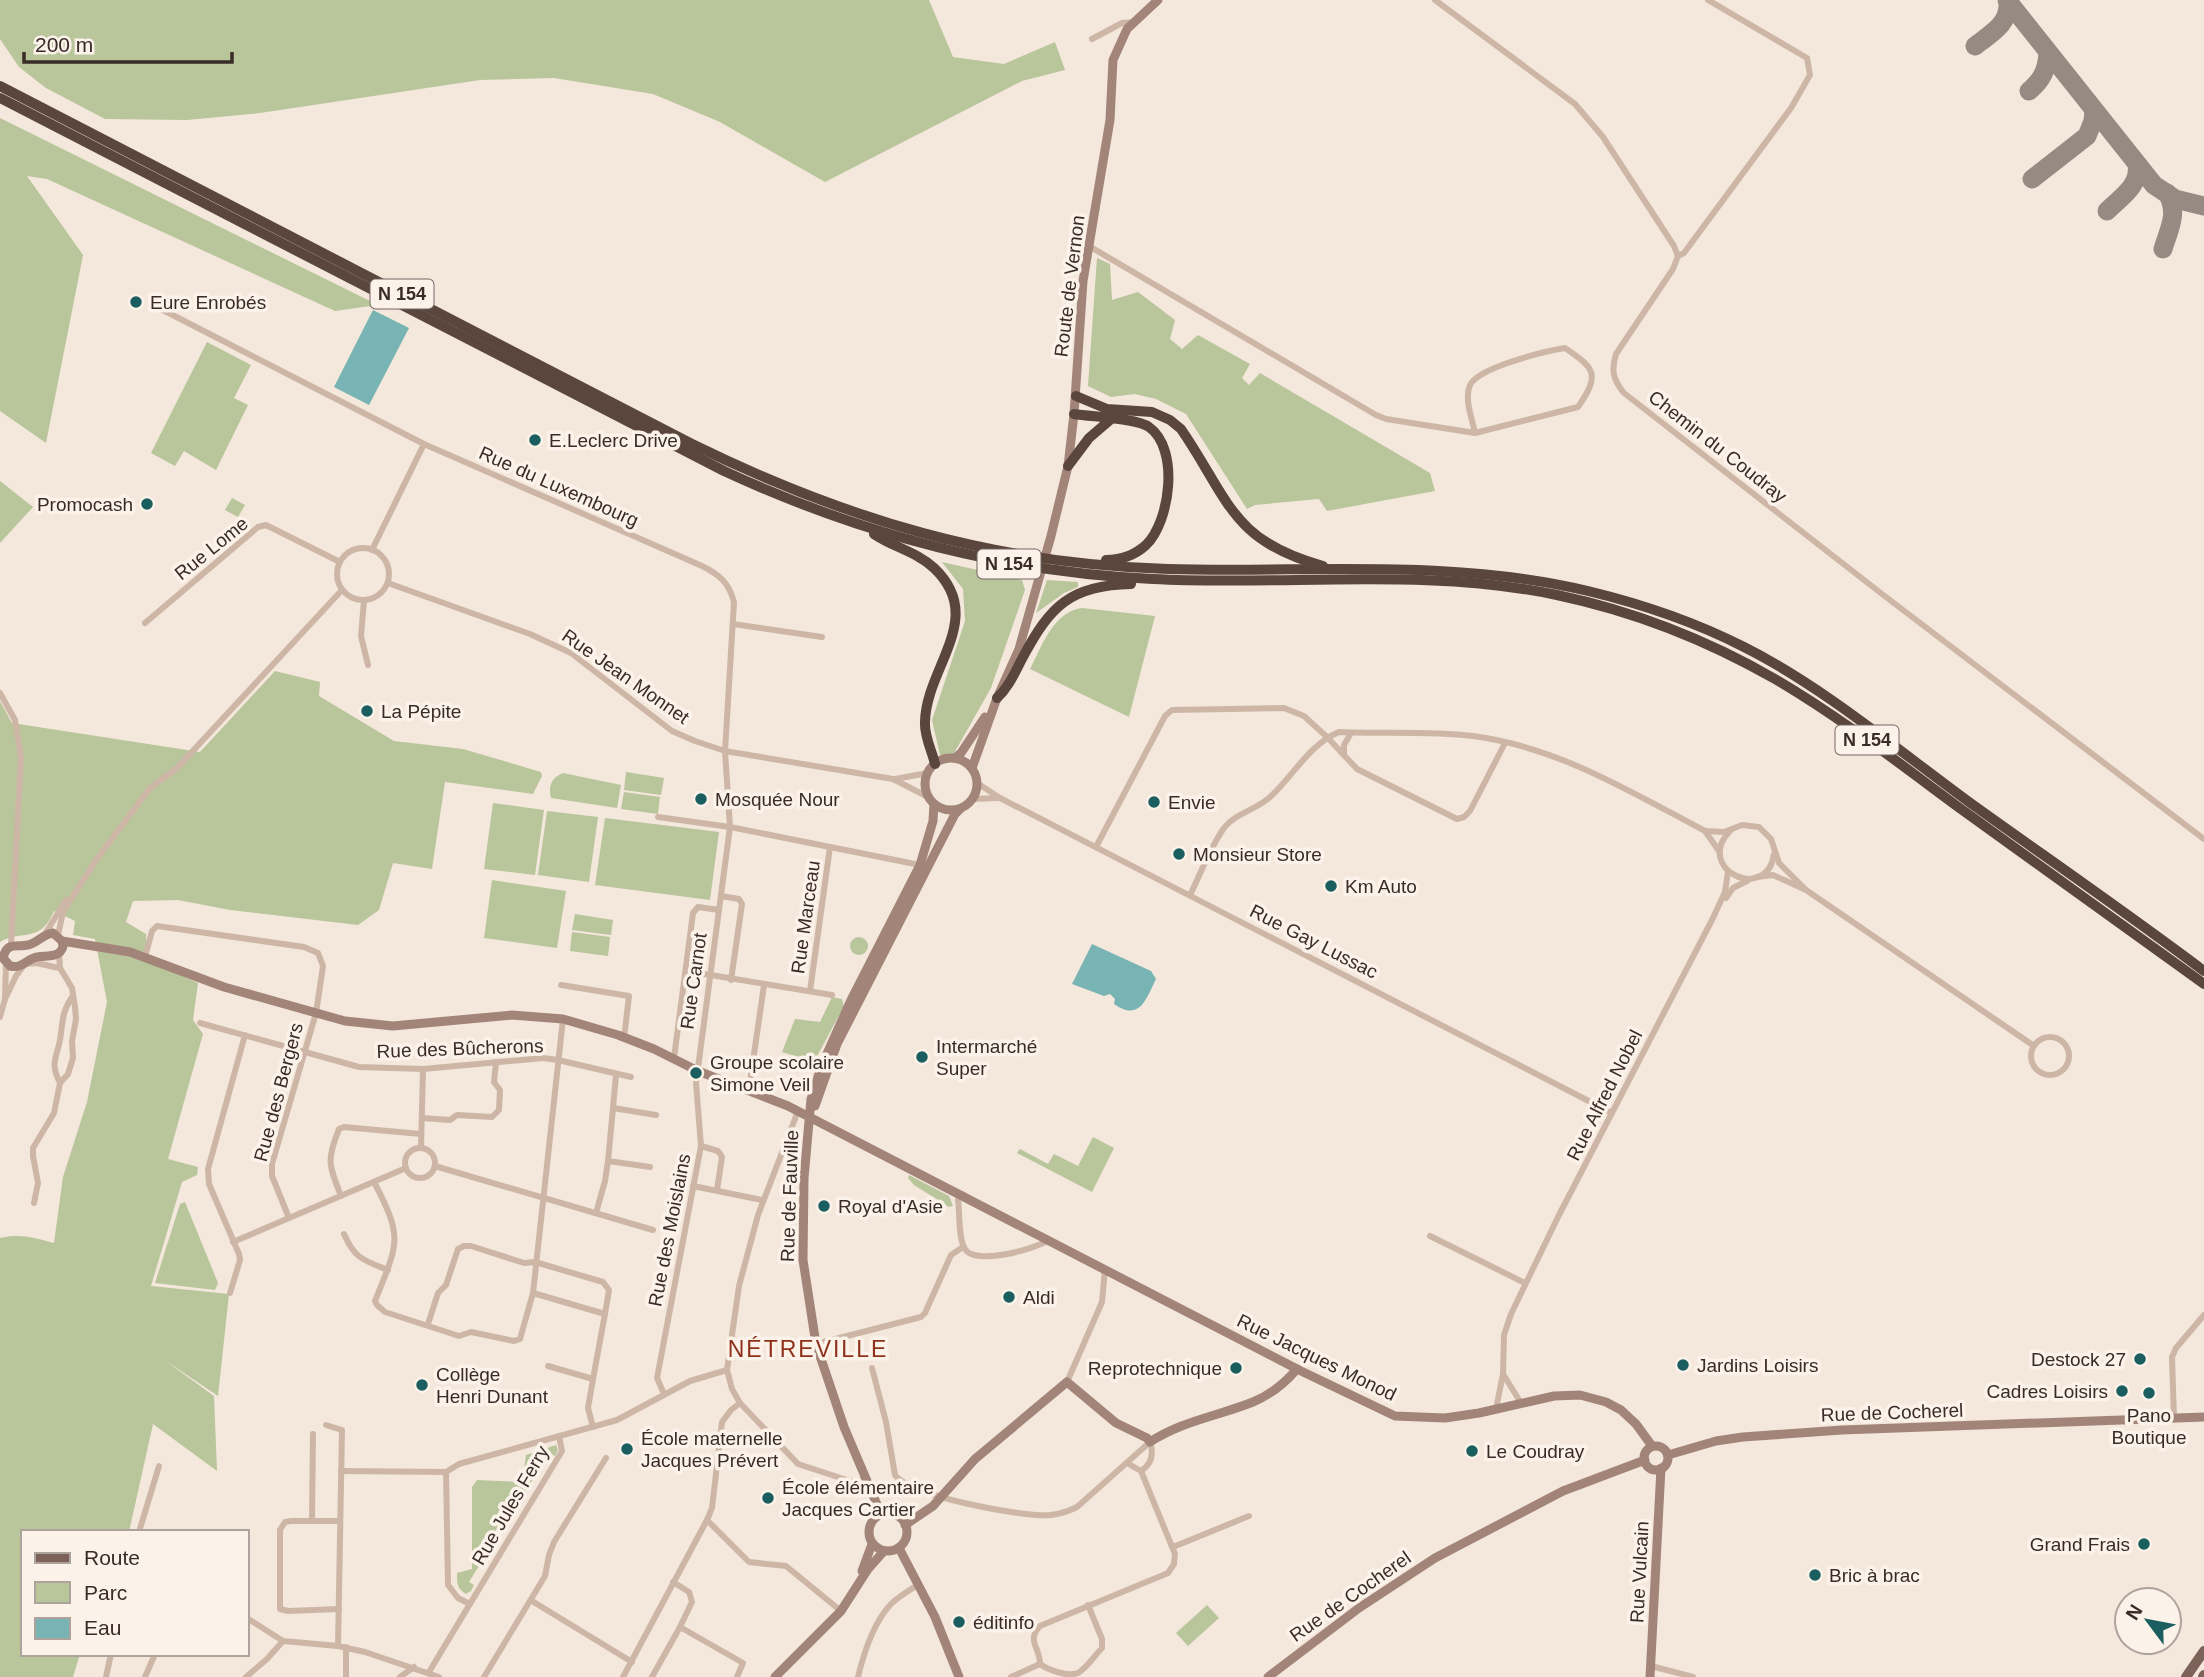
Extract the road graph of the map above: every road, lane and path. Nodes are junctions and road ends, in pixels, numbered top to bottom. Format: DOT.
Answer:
graph roads {
  1 [pos="1158,0"];
  2 [pos="1435,0"];
  3 [pos="1708,0"];
  4 [pos="1134,22"];
  5 [pos="1092,39"];
  6 [pos="0,86"];
  7 [pos="0,98"];
  8 [pos="1089,246"];
  9 [pos="1678,256"];
  10 [pos="159,307"];
  11 [pos="1076,396"];
  12 [pos="1074,414"];
  13 [pos="1110,420"];
  14 [pos="1475,433"];
  15 [pos="424,444"];
  16 [pos="1068,466"];
  17 [pos="866,528"];
  18 [pos="372,550"];
  19 [pos="1061,561"];
  20 [pos="340,562"];
  21 [pos="1336,569"];
  22 [pos="1156,579"];
  23 [pos="388,583"];
  24 [pos="342,590"];
  25 [pos="364,601"];
  26 [pos="145,623"];
  27 [pos="733,624"];
  28 [pos="821,637"];
  29 [pos="368,665"];
  30 [pos="0,693"];
  31 [pos="997,698"];
  32 [pos="1351,733"];
  33 [pos="1327,737"];
  34 [pos="1505,743"];
  35 [pos="726,751"];
  36 [pos="1344,757"];
  37 [pos="955,758"];
  38 [pos="972,768"];
  39 [pos="931,769"];
  40 [pos="893,779"];
  41 [pos="977,783"];
  42 [pos="1000,798"];
  43 [pos="973,799"];
  44 [pos="931,801"];
  45 [pos="960,809"];
  46 [pos="658,817"];
  47 [pos="730,827"];
  48 [pos="1733,829"];
  49 [pos="1705,831"];
  50 [pos="2204,839"];
  51 [pos="830,847"];
  52 [pos="1096,847"];
  53 [pos="1774,852"];
  54 [pos="1720,853"];
  55 [pos="920,865"];
  56 [pos="1728,872"];
  57 [pos="1754,878"];
  58 [pos="81,883"];
  59 [pos="1806,890"];
  60 [pos="1190,895"];
  61 [pos="721,896"];
  62 [pos="719,910"];
  63 [pos="1712,920"];
  64 [pos="45,934"];
  65 [pos="60,938"];
  66 [pos="11,945"];
  67 [pos="0,949"];
  68 [pos="59,953"];
  69 [pos="145,957"];
  70 [pos="3,962"];
  71 [pos="25,964"];
  72 [pos="60,968"];
  73 [pos="686,971"];
  74 [pos="2204,971"];
  75 [pos="710,975"];
  76 [pos="731,980"];
  77 [pos="2204,984"];
  78 [pos="561,985"];
  79 [pos="764,985"];
  80 [pos="810,992"];
  81 [pos="832,995"];
  82 [pos="72,997"];
  83 [pos="5,999"];
  84 [pos="316,1013"];
  85 [pos="0,1017"];
  86 [pos="563,1019"];
  87 [pos="200,1023"];
  88 [pos="245,1035"];
  89 [pos="624,1038"];
  90 [pos="2034,1046"];
  91 [pos="304,1053"];
  92 [pos="674,1058"];
  93 [pos="558,1060"];
  94 [pos="496,1062"];
  95 [pos="423,1069"];
  96 [pos="698,1071"];
  97 [pos="616,1075"];
  98 [pos="631,1077"];
  99 [pos="60,1083"];
  100 [pos="749,1089"];
  101 [pos="613,1108"];
  102 [pos="798,1111"];
  103 [pos="1612,1113"];
  104 [pos="656,1115"];
  105 [pos="810,1117"];
  106 [pos="422,1118"];
  107 [pos="421,1134"];
  108 [pos="701,1146"];
  109 [pos="421,1148"];
  110 [pos="608,1161"];
  111 [pos="435,1166"];
  112 [pos="650,1167"];
  113 [pos="406,1168"];
  114 [pos="374,1181"];
  115 [pos="693,1185"];
  116 [pos="717,1190"];
  117 [pos="962,1194"];
  118 [pos="341,1196"];
  119 [pos="543,1197"];
  120 [pos="762,1200"];
  121 [pos="34,1203"];
  122 [pos="596,1213"];
  123 [pos="289,1218"];
  124 [pos="653,1230"];
  125 [pos="344,1234"];
  126 [pos="1430,1236"];
  127 [pos="1049,1240"];
  128 [pos="233,1242"];
  129 [pos="963,1247"];
  130 [pos="535,1262"];
  131 [pos="1105,1269"];
  132 [pos="388,1270"];
  133 [pos="1525,1283"];
  134 [pos="230,1293"];
  135 [pos="533,1293"];
  136 [pos="605,1314"];
  137 [pos="2204,1315"];
  138 [pos="428,1324"];
  139 [pos="816,1344"];
  140 [pos="548,1366"];
  141 [pos="872,1368"];
  142 [pos="1297,1369"];
  143 [pos="727,1370"];
  144 [pos="1503,1374"];
  145 [pos="593,1379"];
  146 [pos="1068,1382"];
  147 [pos="664,1394"];
  148 [pos="740,1403"];
  149 [pos="1521,1403"];
  150 [pos="1496,1409"];
  151 [pos="2204,1417"];
  152 [pos="2174,1418"];
  153 [pos="326,1425"];
  154 [pos="593,1427"];
  155 [pos="313,1434"];
  156 [pos="559,1436"];
  157 [pos="1150,1442"];
  158 [pos="1653,1446"];
  159 [pos="1668,1455"];
  160 [pos="606,1458"];
  161 [pos="1645,1460"];
  162 [pos="1127,1463"];
  163 [pos="159,1466"];
  164 [pos="1661,1468"];
  165 [pos="341,1471"];
  166 [pos="1141,1471"];
  167 [pos="446,1472"];
  168 [pos="867,1479"];
  169 [pos="943,1496"];
  170 [pos="881,1514"];
  171 [pos="1249,1516"];
  172 [pos="312,1520"];
  173 [pos="707,1520"];
  174 [pos="340,1521"];
  175 [pos="905,1525"];
  176 [pos="140,1530"];
  177 [pos="872,1544"];
  178 [pos="1172,1547"];
  179 [pos="899,1548"];
  180 [pos="884,1551"];
  181 [pos="673,1582"];
  182 [pos="919,1584"];
  183 [pos="532,1601"];
  184 [pos="848,1601"];
  185 [pos="470,1604"];
  186 [pos="1088,1605"];
  187 [pos="339,1609"];
  188 [pos="841,1611"];
  189 [pos="248,1619"];
  190 [pos="680,1628"];
  191 [pos="283,1640"];
  192 [pos="342,1647"];
  193 [pos="2204,1651"];
  194 [pos="111,1656"];
  195 [pos="154,1656"];
  196 [pos="632,1662"];
  197 [pos="1040,1664"];
  198 [pos="1651,1666"];
  199 [pos="415,1667"];
  200 [pos="429,1672"];
  201 [pos="106,1677"];
  202 [pos="145,1677"];
  203 [pos="246,1677"];
  204 [pos="346,1677"];
  205 [pos="400,1677"];
  206 [pos="439,1677"];
  207 [pos="484,1677"];
  208 [pos="624,1677"];
  209 [pos="652,1677"];
  210 [pos="737,1677"];
  211 [pos="775,1677"];
  212 [pos="859,1677"];
  213 [pos="959,1677"];
  214 [pos="1011,1677"];
  215 [pos="1268,1677"];
  216 [pos="1650,1677"];
  217 [pos="1693,1677"];
  218 [pos="2186,1677"];
  1 -- 4 [label="street, Route de Vernon"];
  2 -- 9 [label="street"];
  3 -- 9 [label="street, Chemin du Coudray"];
  4 -- 5 [label="street"];
  4 -- 8 [label="street, Route de Vernon"];
  6 -- 19 [label="highway, N 154"];
  7 -- 17 [label="highway, N 154"];
  8 -- 11 [label="street, Route de Vernon"];
  8 -- 14 [label="street"];
  9 -- 50 [label="street, Chemin du Coudray"];
  10 -- 15 [label="street, Rue du Luxembourg"];
  11 -- 12 [label="street, Route de Vernon"];
  11 -- 21 [label="highway"];
  12 -- 13 [label="highway"];
  12 -- 16 [label="street, Route de Vernon"];
  13 -- 16 [label="highway"];
  13 -- 19 [label="highway"];
  14 -- 14 [label="street"];
  15 -- 18 [label="street"];
  15 -- 27 [label="street, Rue du Luxembourg"];
  16 -- 31 [label="street, Route de Vernon"];
  17 -- 22 [label="highway, N 154"];
  17 -- 39 [label="highway"];
  18 -- 20 [label="street"];
  18 -- 23 [label="street"];
  19 -- 21 [label="highway, N 154"];
  20 -- 24 [label="street"];
  20 -- 26 [label="street, Rue Lome"];
  21 -- 74 [label="highway, N 154"];
  22 -- 31 [label="highway"];
  22 -- 77 [label="highway, N 154"];
  23 -- 25 [label="street"];
  23 -- 35 [label="street, Rue Jean Monnet"];
  24 -- 25 [label="street"];
  24 -- 58 [label="street"];
  25 -- 29 [label="street"];
  27 -- 28 [label="street"];
  27 -- 35 [label="street, Rue du Luxembourg"];
  30 -- 66 [label="street"];
  31 -- 37 [label="street"];
  31 -- 38 [label="street"];
  32 -- 33 [label="street"];
  32 -- 34 [label="street"];
  32 -- 36 [label="street"];
  33 -- 36 [label="street"];
  33 -- 52 [label="street"];
  33 -- 60 [label="street"];
  34 -- 36 [label="street"];
  34 -- 49 [label="street"];
  35 -- 40 [label="street, Rue Jean Monnet"];
  35 -- 47 [label="street, Rue du Luxembourg"];
  37 -- 38 [label="street"];
  37 -- 39 [label="street"];
  38 -- 41 [label="street"];
  39 -- 40 [label="street, Rue Jean Monnet"];
  39 -- 44 [label="street"];
  40 -- 44 [label="street, Rue Jean Monnet"];
  41 -- 42 [label="street, Rue Gay Lussac"];
  41 -- 43 [label="street"];
  42 -- 43 [label="street, Rue Gay Lussac"];
  42 -- 52 [label="street, Rue Gay Lussac"];
  43 -- 45 [label="street"];
  44 -- 45 [label="street"];
  44 -- 55 [label="street, Rue de Fauville"];
  45 -- 105 [label="street, Rue de Fauville"];
  46 -- 47 [label="street"];
  47 -- 51 [label="street"];
  47 -- 61 [label="street, Rue Carnot"];
  48 -- 49 [label="street"];
  48 -- 53 [label="street"];
  48 -- 54 [label="street"];
  49 -- 54 [label="street"];
  51 -- 55 [label="street"];
  51 -- 80 [label="street, Rue Marceau"];
  52 -- 60 [label="street, Rue Gay Lussac"];
  53 -- 57 [label="street"];
  53 -- 59 [label="street"];
  54 -- 56 [label="street"];
  55 -- 105 [label="street, Rue de Fauville"];
  56 -- 57 [label="street"];
  56 -- 63 [label="street, Rue Alfred Nobel"];
  57 -- 59 [label="street"];
  57 -- 63 [label="street, Rue Alfred Nobel"];
  58 -- 64 [label="street"];
  58 -- 65 [label="street"];
  59 -- 90 [label="street"];
  60 -- 103 [label="street, Rue Gay Lussac"];
  61 -- 62 [label="street, Rue Carnot"];
  61 -- 76 [label="street, Rue Carnot"];
  62 -- 73 [label="street"];
  62 -- 75 [label="street, Rue Carnot"];
  63 -- 103 [label="street, Rue Alfred Nobel"];
  64 -- 65 [label="street, Rue Jacques Monod"];
  64 -- 66 [label="street"];
  65 -- 68 [label="street"];
  65 -- 69 [label="street, Rue Jacques Monod"];
  66 -- 67 [label="street"];
  66 -- 70 [label="street"];
  68 -- 71 [label="street"];
  68 -- 72 [label="street"];
  69 -- 84 [label="street, Rue Jacques Monod"];
  69 -- 84 [label="street, Rue des Bergers"];
  70 -- 71 [label="street"];
  70 -- 83 [label="street"];
  71 -- 72 [label="street"];
  71 -- 83 [label="street"];
  72 -- 82 [label="street"];
  73 -- 75 [label="street"];
  73 -- 92 [label="street"];
  75 -- 76 [label="street"];
  75 -- 96 [label="street, Rue Carnot"];
  76 -- 79 [label="street"];
  78 -- 89 [label="street"];
  79 -- 80 [label="street"];
  79 -- 100 [label="street"];
  80 -- 81 [label="street"];
  82 -- 99 [label="street"];
  82 -- 99 [label="street"];
  83 -- 85 [label="street"];
  84 -- 86 [label="street, Rue Jacques Monod"];
  84 -- 91 [label="street, Rue des Bergers"];
  86 -- 89 [label="street, Rue Jacques Monod"];
  86 -- 93 [label="street"];
  87 -- 88 [label="street, Rue des Bûcherons"];
  88 -- 91 [label="street, Rue des Bûcherons"];
  88 -- 128 [label="street"];
  89 -- 92 [label="street, Rue Jacques Monod"];
  90 -- 90 [label="street"];
  91 -- 95 [label="street, Rue des Bûcherons"];
  91 -- 123 [label="street, Rue des Bergers"];
  92 -- 96 [label="street, Rue Jacques Monod"];
  93 -- 94 [label="street, Rue des Bûcherons"];
  93 -- 97 [label="street, Rue des Bûcherons"];
  93 -- 119 [label="street"];
  94 -- 95 [label="street, Rue des Bûcherons"];
  94 -- 106 [label="street"];
  95 -- 106 [label="street"];
  96 -- 100 [label="street, Rue Jacques Monod"];
  96 -- 108 [label="street, Rue des Moislains"];
  97 -- 98 [label="street, Rue des Bûcherons"];
  97 -- 101 [label="street"];
  99 -- 121 [label="street"];
  100 -- 102 [label="street, Rue Jacques Monod"];
  101 -- 104 [label="street"];
  101 -- 110 [label="street"];
  102 -- 105 [label="street, Rue Jacques Monod"];
  102 -- 120 [label="street"];
  103 -- 133 [label="street, Rue Alfred Nobel"];
  105 -- 117 [label="street, Rue Jacques Monod"];
  105 -- 139 [label="street, Rue de Fauville"];
  106 -- 107 [label="street"];
  107 -- 109 [label="street"];
  107 -- 118 [label="street"];
  108 -- 115 [label="street, Rue des Moislains"];
  108 -- 116 [label="street"];
  109 -- 111 [label="street"];
  109 -- 113 [label="street"];
  110 -- 112 [label="street"];
  110 -- 122 [label="street"];
  111 -- 113 [label="street"];
  111 -- 119 [label="street"];
  113 -- 114 [label="street"];
  114 -- 118 [label="street"];
  114 -- 132 [label="street"];
  115 -- 116 [label="street"];
  115 -- 147 [label="street, Rue des Moislains"];
  116 -- 120 [label="street"];
  117 -- 127 [label="street, Rue Jacques Monod"];
  117 -- 129 [label="street"];
  118 -- 123 [label="street"];
  119 -- 122 [label="street"];
  119 -- 130 [label="street"];
  120 -- 143 [label="street"];
  122 -- 124 [label="street"];
  123 -- 128 [label="street"];
  125 -- 132 [label="street"];
  126 -- 133 [label="street"];
  127 -- 129 [label="street"];
  127 -- 131 [label="street, Rue Jacques Monod"];
  128 -- 134 [label="street"];
  129 -- 139 [label="street"];
  130 -- 135 [label="street"];
  130 -- 136 [label="street"];
  130 -- 138 [label="street"];
  131 -- 142 [label="street, Rue Jacques Monod"];
  131 -- 146 [label="street"];
  132 -- 138 [label="street"];
  133 -- 144 [label="street, Rue Alfred Nobel"];
  135 -- 136 [label="street"];
  135 -- 138 [label="street"];
  136 -- 145 [label="street"];
  137 -- 152 [label="street"];
  139 -- 168 [label="street, Rue de Fauville"];
  140 -- 145 [label="street"];
  141 -- 169 [label="street"];
  142 -- 150 [label="street, Rue Jacques Monod"];
  142 -- 157 [label="street"];
  143 -- 147 [label="street, Rue Jules Ferry"];
  143 -- 148 [label="street"];
  144 -- 149 [label="street"];
  144 -- 150 [label="street, Rue Alfred Nobel"];
  145 -- 154 [label="street"];
  146 -- 157 [label="street"];
  146 -- 169 [label="street"];
  147 -- 154 [label="street, Rue Jules Ferry"];
  148 -- 168 [label="street"];
  148 -- 173 [label="street"];
  149 -- 150 [label="street, Rue Jacques Monod"];
  149 -- 158 [label="street, Rue Jacques Monod"];
  151 -- 152 [label="street, Rue de Cocherel"];
  152 -- 159 [label="street, Rue de Cocherel"];
  153 -- 165 [label="street"];
  154 -- 156 [label="street, Rue Jules Ferry"];
  155 -- 172 [label="street"];
  156 -- 167 [label="street"];
  156 -- 185 [label="street, Rue Jules Ferry"];
  157 -- 162 [label="street"];
  157 -- 166 [label="street"];
  158 -- 159 [label="street"];
  158 -- 161 [label="street"];
  159 -- 164 [label="street"];
  160 -- 183 [label="street"];
  161 -- 164 [label="street"];
  161 -- 215 [label="street, Rue de Cocherel"];
  162 -- 166 [label="street"];
  162 -- 169 [label="street"];
  163 -- 176 [label="street"];
  164 -- 198 [label="street, Rue Vulcain"];
  165 -- 167 [label="street"];
  165 -- 174 [label="street"];
  166 -- 178 [label="street"];
  167 -- 185 [label="street"];
  168 -- 170 [label="street, Rue de Fauville"];
  169 -- 175 [label="street"];
  170 -- 175 [label="street"];
  170 -- 177 [label="street"];
  171 -- 178 [label="street"];
  172 -- 174 [label="street"];
  172 -- 187 [label="street"];
  173 -- 181 [label="street"];
  173 -- 188 [label="street"];
  174 -- 187 [label="street"];
  175 -- 179 [label="street"];
  177 -- 180 [label="street"];
  177 -- 184 [label="street"];
  178 -- 186 [label="street"];
  179 -- 180 [label="street"];
  179 -- 182 [label="street"];
  180 -- 184 [label="street"];
  181 -- 190 [label="street"];
  181 -- 196 [label="street"];
  182 -- 212 [label="street"];
  182 -- 213 [label="street"];
  183 -- 196 [label="street"];
  183 -- 207 [label="street"];
  184 -- 188 [label="street"];
  185 -- 200 [label="street, Rue Jules Ferry"];
  186 -- 197 [label="street"];
  186 -- 197 [label="street"];
  187 -- 192 [label="street"];
  188 -- 211 [label="street"];
  189 -- 191 [label="street"];
  190 -- 209 [label="street"];
  190 -- 210 [label="street"];
  191 -- 192 [label="street"];
  191 -- 203 [label="street"];
  192 -- 199 [label="street"];
  192 -- 204 [label="street"];
  193 -- 218 [label="main road"];
  194 -- 201 [label="street"];
  195 -- 202 [label="street"];
  196 -- 208 [label="street"];
  197 -- 214 [label="street"];
  198 -- 216 [label="street, Rue Vulcain"];
  198 -- 217 [label="street"];
  199 -- 200 [label="street"];
  199 -- 205 [label="street"];
  200 -- 206 [label="street"];
}
